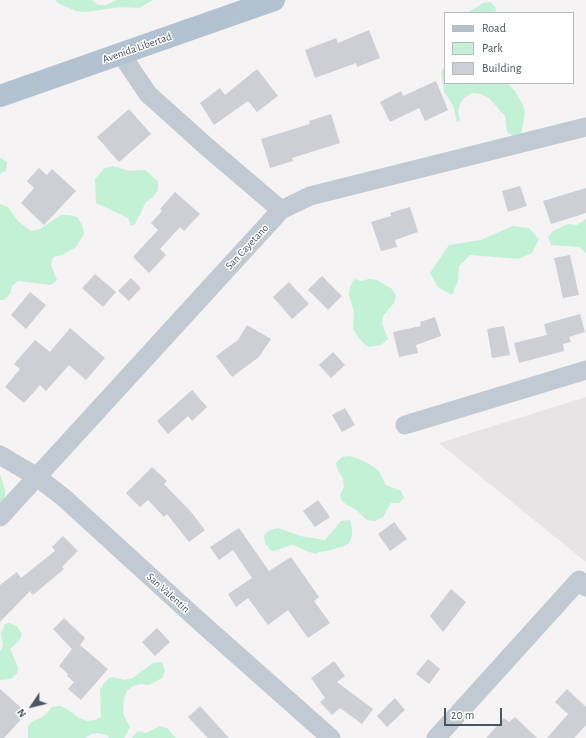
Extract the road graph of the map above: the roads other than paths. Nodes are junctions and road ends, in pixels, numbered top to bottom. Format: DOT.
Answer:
graph roads {
  1 [pos="274,0"];
  2 [pos="121,54"];
  3 [pos="0,96"];
  4 [pos="586,127"];
  5 [pos="281,210"];
  6 [pos="586,370"];
  7 [pos="405,425"];
  8 [pos="0,455"];
  9 [pos="36,477"];
  10 [pos="0,517"];
  11 [pos="586,587"];
  12 [pos="331,738"];
  13 [pos="436,738"];
  1 -- 2 [label="main road, Avenida Libertad"];
  2 -- 3 [label="main road, Avenida Libertad"];
  2 -- 5 [label="street"];
  4 -- 5 [label="street, San Cayetano"];
  5 -- 9 [label="street, San Cayetano"];
  6 -- 7 [label="street"];
  8 -- 9 [label="street, San Valentín"];
  9 -- 10 [label="street, San Cayetano"];
  9 -- 12 [label="street, San Valentín"];
  11 -- 13 [label="street"];
}
